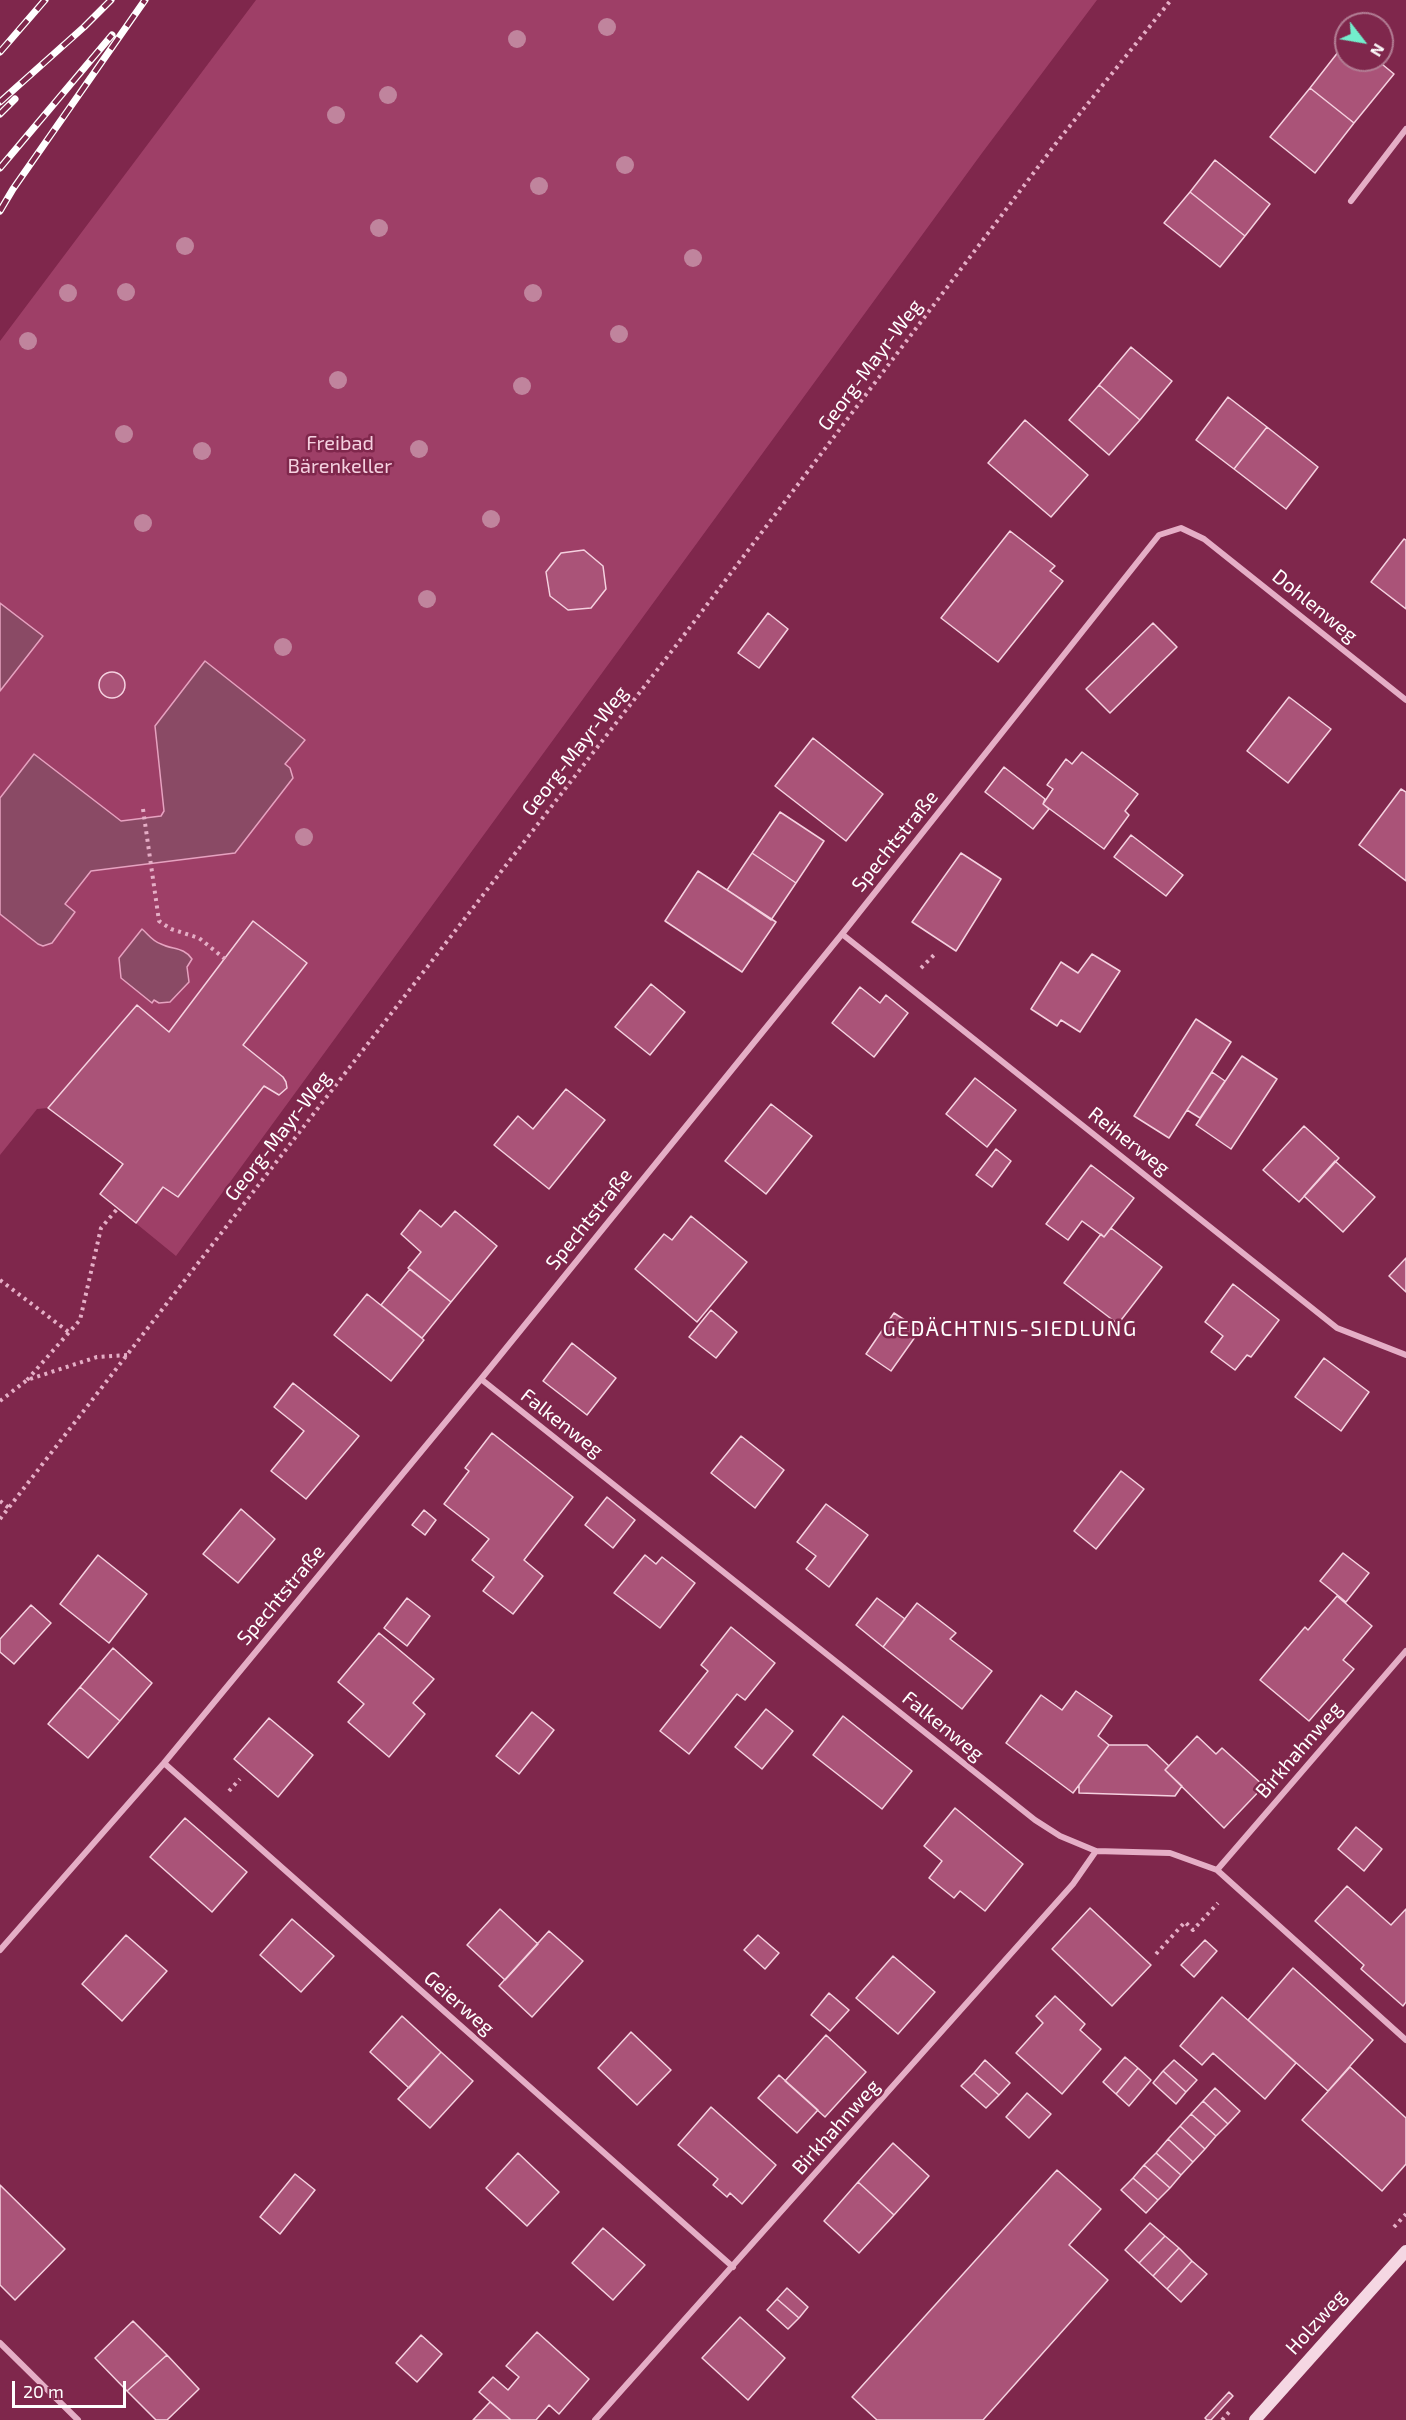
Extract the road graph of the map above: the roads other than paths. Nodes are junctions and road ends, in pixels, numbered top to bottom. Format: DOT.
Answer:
graph roads {
  1 [pos="1406,129"];
  2 [pos="1351,201"];
  3 [pos="1204,539"];
  4 [pos="1406,700"];
  5 [pos="842,934"];
  6 [pos="1406,1355"];
  7 [pos="481,1379"];
  8 [pos="1406,1651"];
  9 [pos="164,1763"];
  10 [pos="1096,1851"];
  11 [pos="1217,1870"];
  12 [pos="0,1950"];
  13 [pos="1406,2040"];
  14 [pos="1406,2251"];
  15 [pos="733,2267"];
  16 [pos="0,2343"];
  17 [pos="78,2420"];
  18 [pos="595,2420"];
  19 [pos="1255,2420"];
  1 -- 2 [label="street"];
  3 -- 4 [label="street, Dohlenweg"];
  3 -- 5 [label="street, Spechtstraße"];
  5 -- 6 [label="street, Reiherweg"];
  5 -- 7 [label="street, Spechtstraße"];
  7 -- 9 [label="street, Spechtstraße"];
  7 -- 10 [label="street, Falkenweg"];
  8 -- 11 [label="street, Birkhahnweg"];
  9 -- 12 [label="street, Spechtstraße"];
  9 -- 15 [label="street, Geierweg"];
  10 -- 11 [label="street, Falkenweg"];
  10 -- 15 [label="street, Birkhahnweg"];
  11 -- 13 [label="street, Falkenweg"];
  14 -- 19 [label="street, Holzweg"];
  15 -- 18 [label="street, Birkhahnweg"];
  16 -- 17 [label="street"];
}
